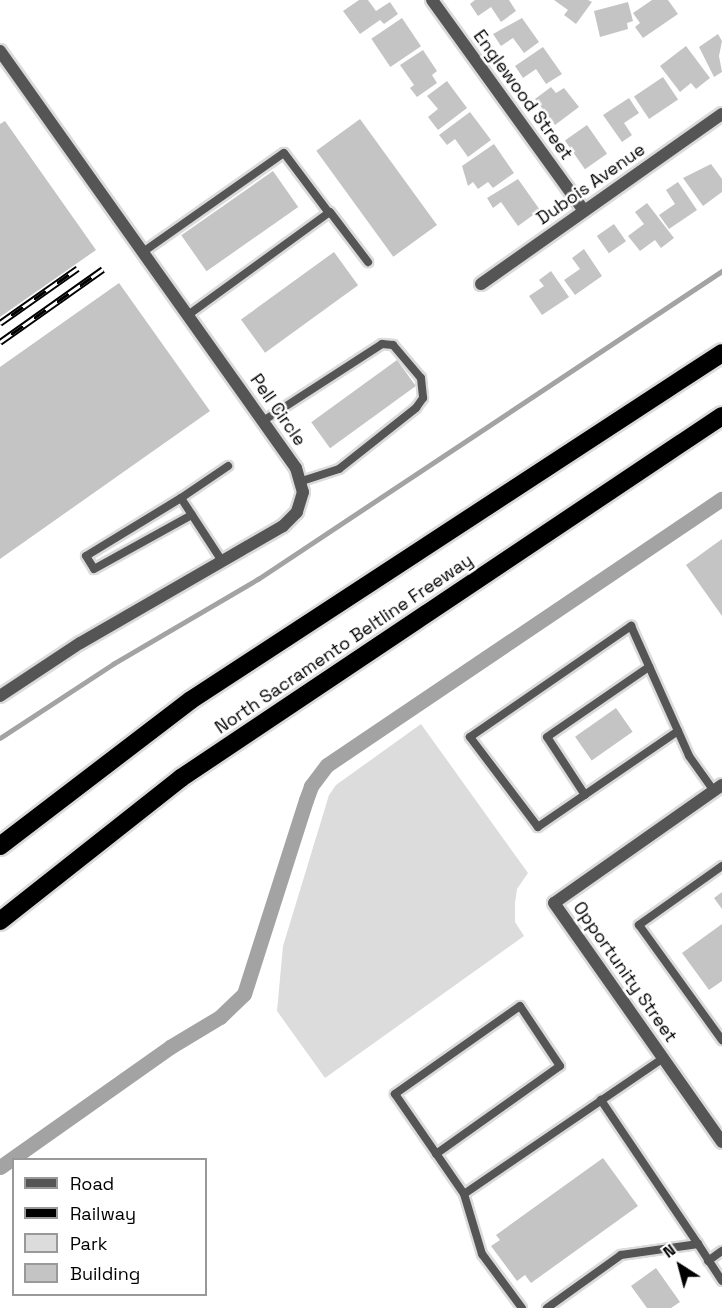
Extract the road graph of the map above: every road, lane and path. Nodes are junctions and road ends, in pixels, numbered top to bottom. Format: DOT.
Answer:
graph roads {
  1 [pos="432,0"];
  2 [pos="2,56"];
  3 [pos="722,114"];
  4 [pos="584,211"];
  5 [pos="329,213"];
  6 [pos="143,252"];
  7 [pos="368,262"];
  8 [pos="481,284"];
  9 [pos="188,315"];
  10 [pos="722,354"];
  11 [pos="722,416"];
  12 [pos="263,421"];
  13 [pos="228,466"];
  14 [pos="302,482"];
  15 [pos="181,498"];
  16 [pos="192,515"];
  17 [pos="222,561"];
  18 [pos="649,667"];
  19 [pos="0,696"];
  20 [pos="678,731"];
  21 [pos="719,789"];
  22 [pos="585,795"];
  23 [pos="0,846"];
  24 [pos="722,866"];
  25 [pos="0,921"];
  26 [pos="722,1040"];
  27 [pos="663,1058"];
  28 [pos="601,1100"];
  29 [pos="722,1142"];
  30 [pos="436,1154"];
  31 [pos="464,1194"];
  32 [pos="698,1244"];
  33 [pos="722,1251"];
  34 [pos="708,1261"];
  35 [pos="722,1281"];
  36 [pos="522,1308"];
  37 [pos="547,1308"];
  1 -- 4 [label="street, Englewood Street"];
  2 -- 6 [label="street, Pell Circle"];
  3 -- 4 [label="street, Dubois Avenue"];
  4 -- 8 [label="street, Dubois Avenue"];
  5 -- 6 [label="lane"];
  5 -- 7 [label="lane"];
  5 -- 9 [label="lane"];
  6 -- 9 [label="street, Pell Circle"];
  9 -- 12 [label="street, Pell Circle"];
  10 -- 23 [label="highway, North Sacramento Beltline Freeway"];
  11 -- 25 [label="highway, North Sacramento Beltline Freeway"];
  12 -- 14 [label="street, Pell Circle"];
  12 -- 14 [label="lane"];
  13 -- 15 [label="lane"];
  14 -- 17 [label="street"];
  15 -- 16 [label="lane"];
  15 -- 16 [label="lane"];
  16 -- 17 [label="lane"];
  17 -- 19 [label="street"];
  18 -- 20 [label="lane"];
  18 -- 22 [label="lane"];
  18 -- 22 [label="lane"];
  20 -- 21 [label="lane"];
  20 -- 22 [label="lane"];
  21 -- 27 [label="street, Opportunity Street"];
  24 -- 26 [label="lane"];
  27 -- 28 [label="lane"];
  27 -- 29 [label="street, Opportunity Street"];
  28 -- 31 [label="lane"];
  28 -- 32 [label="lane"];
  30 -- 30 [label="lane"];
  30 -- 31 [label="lane"];
  31 -- 36 [label="lane"];
  32 -- 34 [label="lane"];
  32 -- 37 [label="lane"];
  33 -- 34 [label="lane"];
  34 -- 35 [label="lane"];
}
